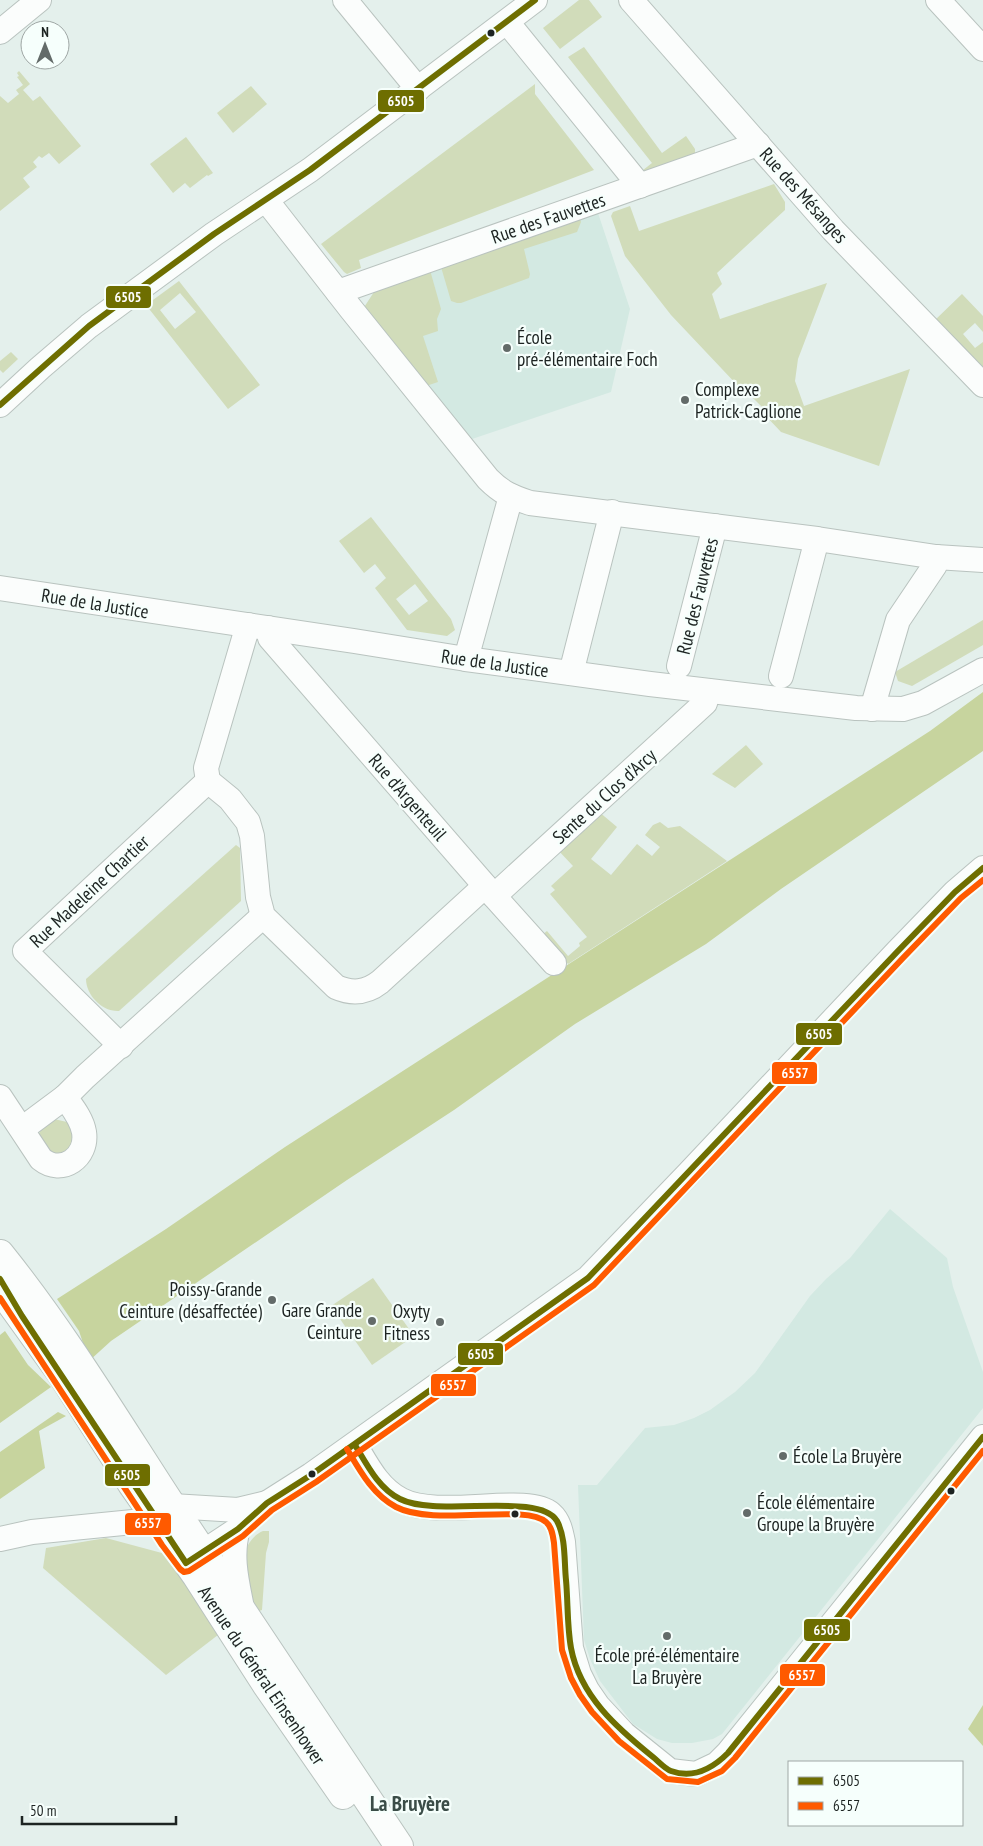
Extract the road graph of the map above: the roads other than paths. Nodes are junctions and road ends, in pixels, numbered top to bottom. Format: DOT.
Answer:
graph roads {
  1 [pos="39,0"];
  2 [pos="345,0"];
  3 [pos="535,0"];
  4 [pos="631,0"];
  5 [pos="938,0"];
  6 [pos="507,22"];
  7 [pos="0,32"];
  8 [pos="983,49"];
  9 [pos="418,89"];
  10 [pos="758,144"];
  11 [pos="640,186"];
  12 [pos="266,200"];
  13 [pos="338,292"];
  14 [pos="983,385"];
  15 [pos="0,405"];
  16 [pos="511,496"];
  17 [pos="612,512"];
  18 [pos="715,526"];
  19 [pos="817,539"];
  20 [pos="936,556"];
  21 [pos="983,560"];
  22 [pos="0,588"];
  23 [pos="258,626"];
  24 [pos="466,659"];
  25 [pos="679,666"];
  26 [pos="983,670"];
  27 [pos="571,673"];
  28 [pos="781,676"];
  29 [pos="708,691"];
  30 [pos="872,709"];
  31 [pos="208,781"];
  32 [pos="983,868"];
  33 [pos="490,891"];
  34 [pos="263,916"];
  35 [pos="554,962"];
  36 [pos="120,1046"];
  37 [pos="65,1097"];
  38 [pos="0,1098"];
  39 [pos="22,1129"];
  40 [pos="0,1254"];
  41 [pos="0,1279"];
  42 [pos="983,1437"];
  43 [pos="354,1445"];
  44 [pos="164,1512"];
  45 [pos="238,1519"];
  46 [pos="0,1539"];
  47 [pos="188,1548"];
  48 [pos="242,1611"];
  49 [pos="377,1846"];
  50 [pos="399,1846"];
  1 -- 7 [label="street"];
  2 -- 9 [label="street"];
  3 -- 6 [label="street"];
  4 -- 10 [label="street, Rue des Mésanges"];
  5 -- 8 [label="street"];
  6 -- 9 [label="street"];
  6 -- 11 [label="street"];
  9 -- 12 [label="street"];
  10 -- 11 [label="street, Rue des Fauvettes"];
  10 -- 14 [label="street, Rue des Mésanges"];
  11 -- 13 [label="street, Rue des Fauvettes"];
  12 -- 13 [label="street, Rue des Fauvettes"];
  12 -- 15 [label="street"];
  13 -- 16 [label="street, Rue des Fauvettes"];
  16 -- 17 [label="street, Rue des Fauvettes"];
  16 -- 24 [label="street"];
  17 -- 18 [label="street, Rue des Fauvettes"];
  17 -- 27 [label="street"];
  18 -- 19 [label="street, Rue des Fauvettes"];
  18 -- 25 [label="street, Rue des Fauvettes"];
  19 -- 20 [label="street, Rue des Fauvettes"];
  19 -- 28 [label="street"];
  20 -- 21 [label="street, Rue des Fauvettes"];
  20 -- 30 [label="street"];
  22 -- 23 [label="street, Rue de la Justice"];
  23 -- 24 [label="street, Rue de la Justice"];
  23 -- 31 [label="street"];
  23 -- 33 [label="street, Rue d'Argenteuil"];
  24 -- 27 [label="street, Rue de la Justice"];
  26 -- 30 [label="street, Rue de la Justice"];
  27 -- 29 [label="street, Rue de la Justice"];
  29 -- 30 [label="street, Rue de la Justice"];
  29 -- 33 [label="street, Sente du Clos d'Arcy"];
  31 -- 34 [label="street"];
  31 -- 36 [label="street, Rue Madeleine Chartier"];
  32 -- 43 [label="street"];
  33 -- 34 [label="street, Sente du Clos d'Arcy"];
  33 -- 35 [label="street, Rue d'Argenteuil"];
  34 -- 36 [label="street"];
  36 -- 37 [label="street"];
  37 -- 39 [label="street"];
  37 -- 39 [label="street"];
  38 -- 39 [label="street"];
  40 -- 44 [label="main road, Avenue du Général Einsenhower"];
  41 -- 44 [label="main road, Avenue du Général Einsenhower"];
  42 -- 43 [label="street"];
  43 -- 45 [label="street"];
  44 -- 45 [label="street"];
  44 -- 46 [label="street"];
  44 -- 47 [label="main road, Avenue du Général Einsenhower"];
  45 -- 47 [label="street"];
  45 -- 48 [label="street"];
  47 -- 48 [label="main road, Avenue du Général Einsenhower"];
  47 -- 49 [label="main road, Avenue du Général Einsenhower"];
  48 -- 50 [label="main road, Avenue du Général Einsenhower"];
}
